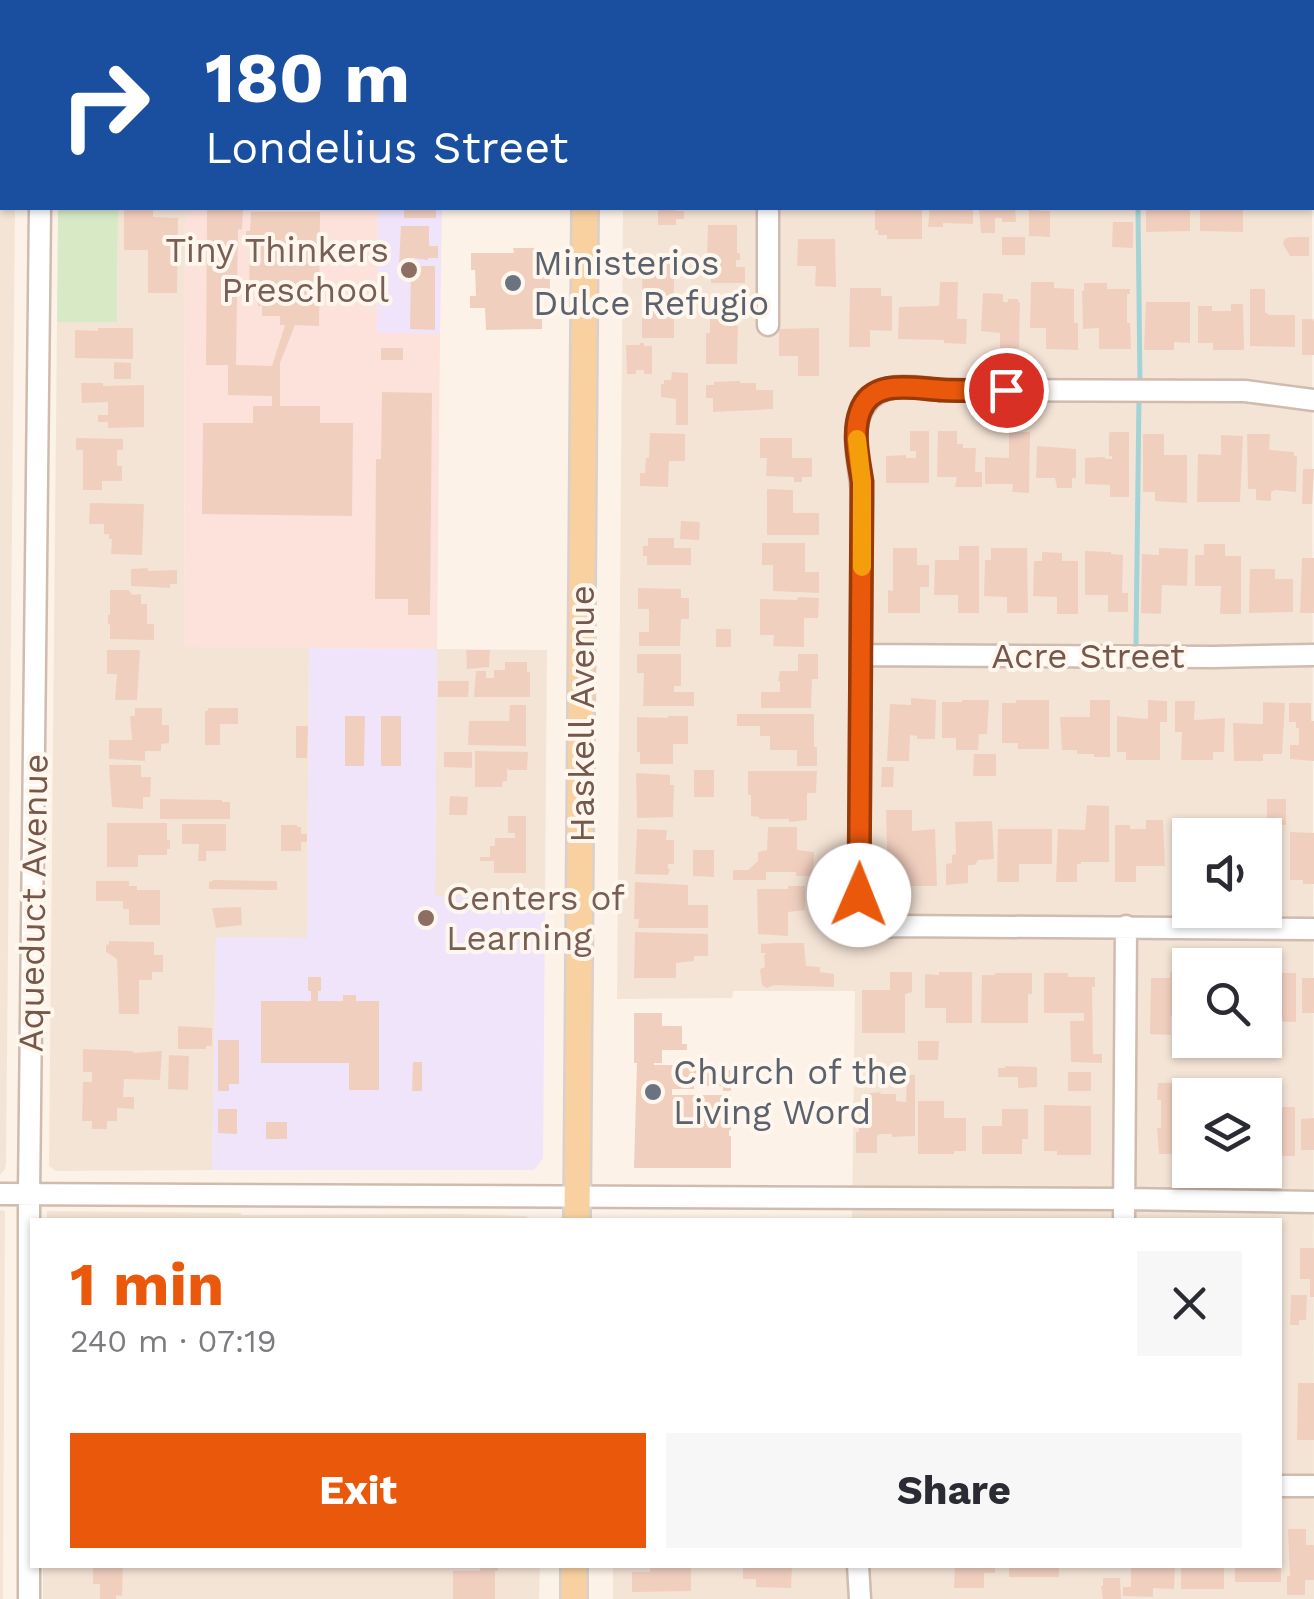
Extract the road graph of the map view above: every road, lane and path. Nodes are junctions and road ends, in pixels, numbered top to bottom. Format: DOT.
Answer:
graph roads {
  1 [pos="40,210"];
  2 [pos="585,210"];
  3 [pos="768,210"];
  4 [pos="768,325"];
  5 [pos="1314,400"];
  6 [pos="1314,654"];
  7 [pos="861,655"];
  8 [pos="1126,926"];
  9 [pos="1314,928"];
  10 [pos="0,1194"];
  11 [pos="29,1195"];
  12 [pos="1314,1202"];
  13 [pos="577,1209"];
  14 [pos="1124,1210"];
  15 [pos="1282,1486"];
  16 [pos="1314,1486"];
  17 [pos="574,1568"];
  18 [pos="858,1568"];
  19 [pos="29,1599"];
  20 [pos="574,1599"];
  21 [pos="860,1599"];
  1 -- 11 [label="street, Aqueduct Avenue"];
  2 -- 13 [label="main road, Haskell Avenue"];
  3 -- 4 [label="street"];
  5 -- 7 [label="street"];
  6 -- 7 [label="street, Acre Street"];
  7 -- 8 [label="street"];
  8 -- 9 [label="street"];
  8 -- 14 [label="street"];
  10 -- 11 [label="street"];
  11 -- 13 [label="street"];
  11 -- 19 [label="street, Aqueduct Avenue"];
  12 -- 14 [label="street"];
  13 -- 14 [label="street"];
  15 -- 16 [label="street"];
  17 -- 20 [label="main road"];
  18 -- 21 [label="street"];
}
